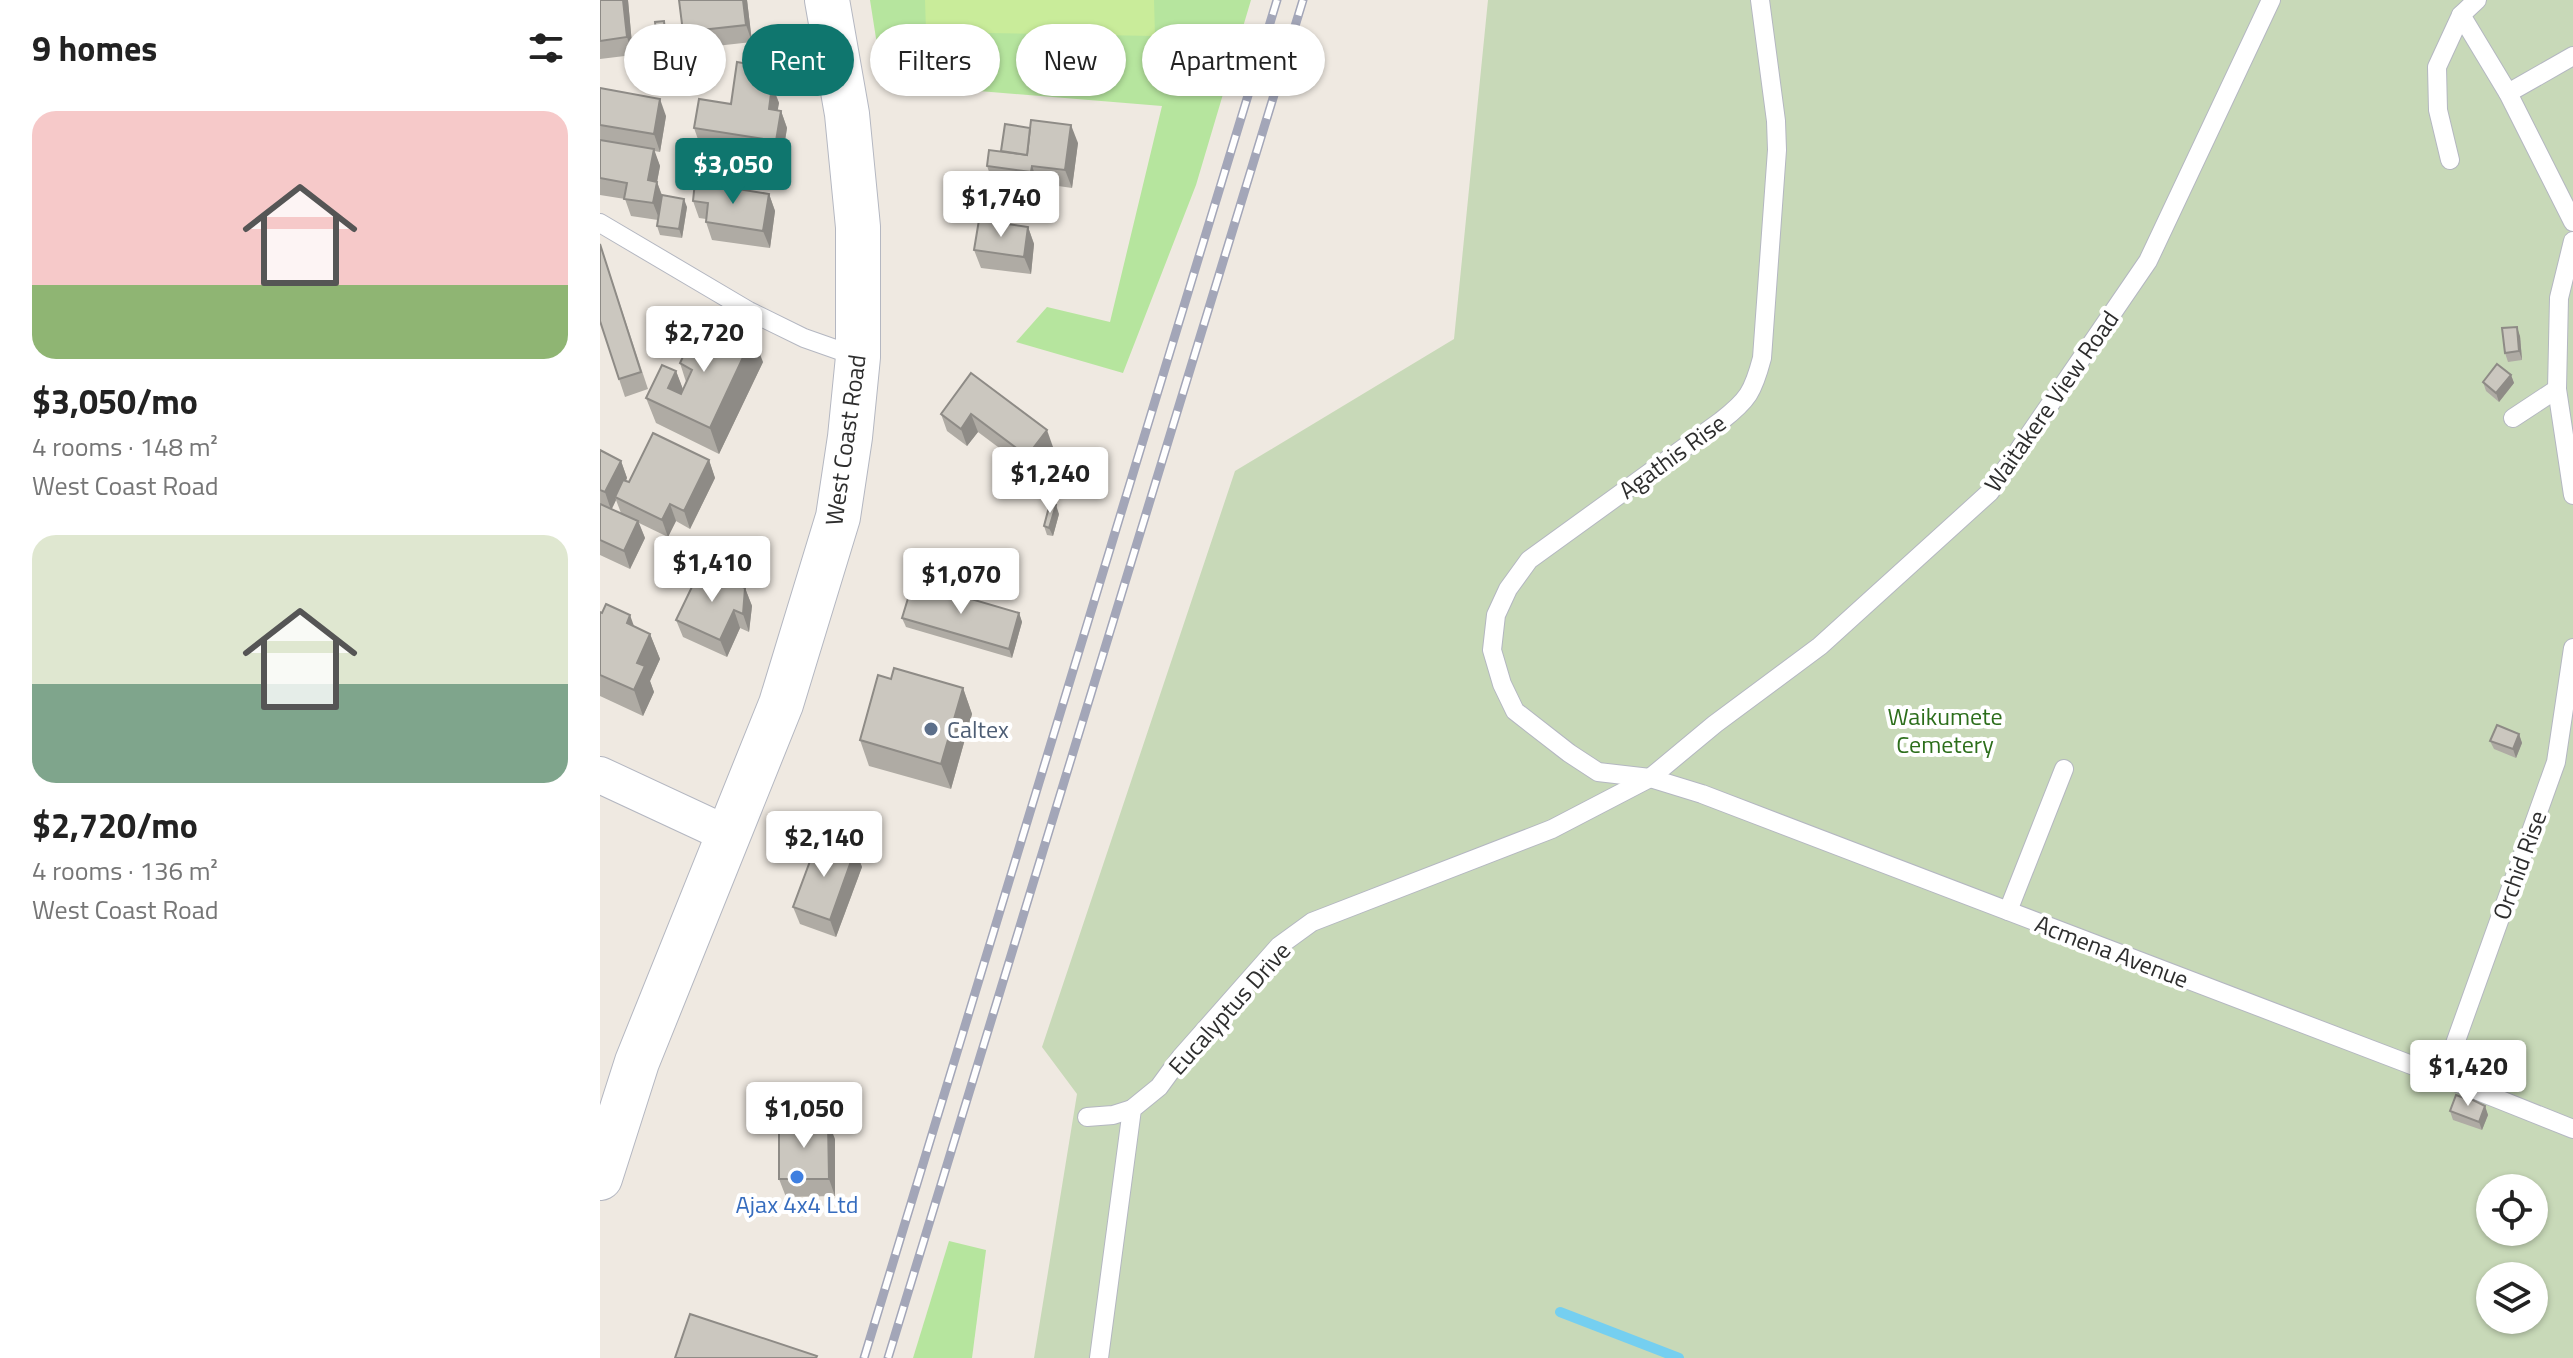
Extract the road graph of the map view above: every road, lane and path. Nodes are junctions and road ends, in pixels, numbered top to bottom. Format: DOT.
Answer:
graph roads {
  1 [pos="827,0"];
  2 [pos="1760,0"];
  3 [pos="2271,0"];
  4 [pos="2477,0"];
  5 [pos="2461,15"];
  6 [pos="2573,56"];
  7 [pos="2508,93"];
  8 [pos="2450,160"];
  9 [pos="2573,222"];
  10 [pos="600,223"];
  11 [pos="2573,241"];
  12 [pos="858,357"];
  13 [pos="2557,389"];
  14 [pos="2513,418"];
  15 [pos="2573,495"];
  16 [pos="2573,648"];
  17 [pos="2564,764"];
  18 [pos="2064,769"];
  19 [pos="600,775"];
  20 [pos="1650,778"];
  21 [pos="729,835"];
  22 [pos="2008,911"];
  23 [pos="2443,1077"];
  24 [pos="1132,1109"];
  25 [pos="1087,1117"];
  26 [pos="2573,1129"];
  27 [pos="606,1131"];
  28 [pos="600,1178"];
  29 [pos="1099,1358"];
  1 -- 12 [label="main road, West Coast Road"];
  2 -- 20 [label="lane, Agathis Rise"];
  3 -- 20 [label="lane, Waitakere View Road"];
  4 -- 5 [label="lane"];
  5 -- 7 [label="lane"];
  5 -- 8 [label="lane"];
  6 -- 7 [label="lane"];
  7 -- 9 [label="lane"];
  10 -- 12 [label="lane"];
  11 -- 13 [label="lane"];
  12 -- 21 [label="main road, West Coast Road"];
  13 -- 14 [label="lane"];
  13 -- 15 [label="lane"];
  16 -- 17 [label="lane, Orchid Rise"];
  17 -- 23 [label="lane, Orchid Rise"];
  18 -- 22 [label="lane"];
  19 -- 21 [label="street"];
  20 -- 22 [label="lane, Acmena Avenue"];
  20 -- 24 [label="lane, Eucalyptus Drive"];
  21 -- 27 [label="main road, West Coast Road"];
  22 -- 23 [label="lane, Acmena Avenue"];
  23 -- 26 [label="lane, Acmena Avenue"];
  24 -- 25 [label="lane"];
  24 -- 29 [label="lane"];
  27 -- 28 [label="main road, West Coast Road"];
}
